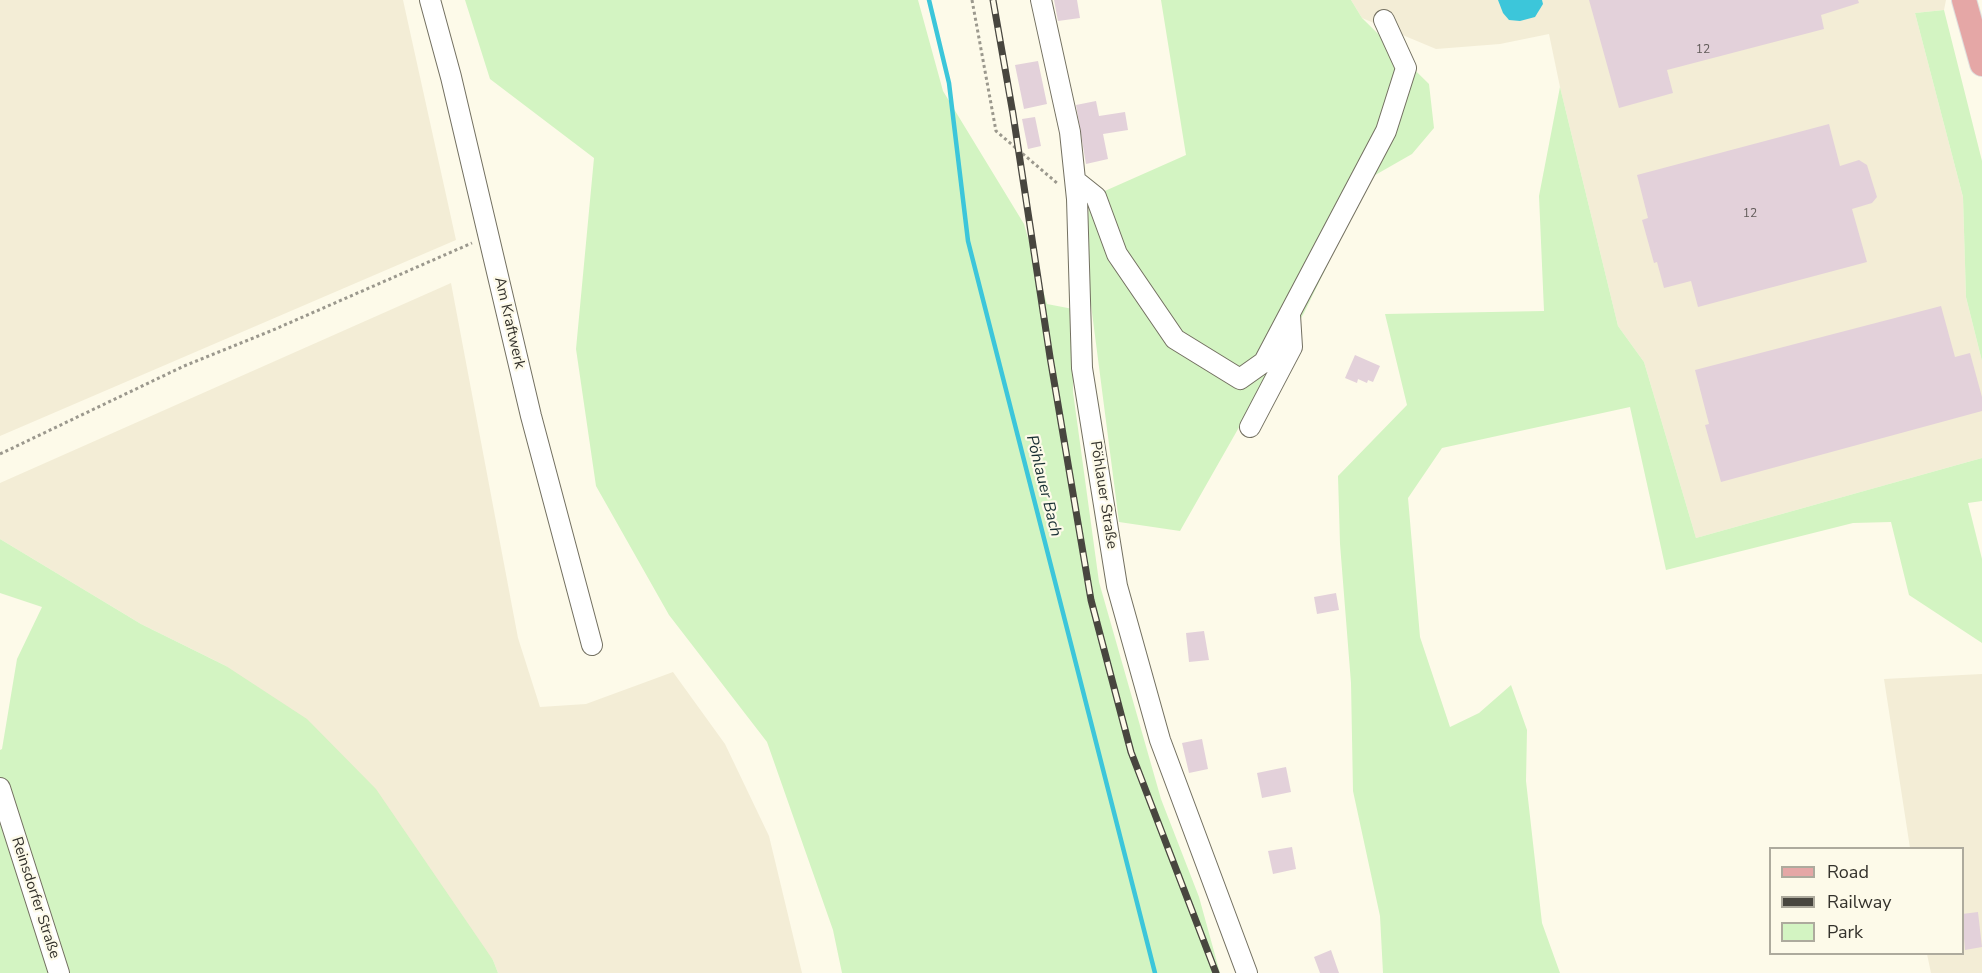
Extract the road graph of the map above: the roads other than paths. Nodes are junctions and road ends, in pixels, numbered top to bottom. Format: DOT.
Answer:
graph roads {
  1 [pos="430,0"];
  2 [pos="1041,0"];
  3 [pos="1964,0"];
  4 [pos="1384,20"];
  5 [pos="1982,64"];
  6 [pos="1077,190"];
  7 [pos="1290,312"];
  8 [pos="1250,427"];
  9 [pos="592,645"];
  10 [pos="0,788"];
  11 [pos="59,973"];
  12 [pos="1246,973"];
  1 -- 9 [label="street, Am Kraftwerk"];
  2 -- 6 [label="street, Pöhlauer Straße"];
  3 -- 5 [label="main road"];
  4 -- 7 [label="street"];
  6 -- 7 [label="street"];
  6 -- 12 [label="street, Pöhlauer Straße"];
  7 -- 8 [label="street"];
  10 -- 11 [label="street, Reinsdorfer Straße"];
}
